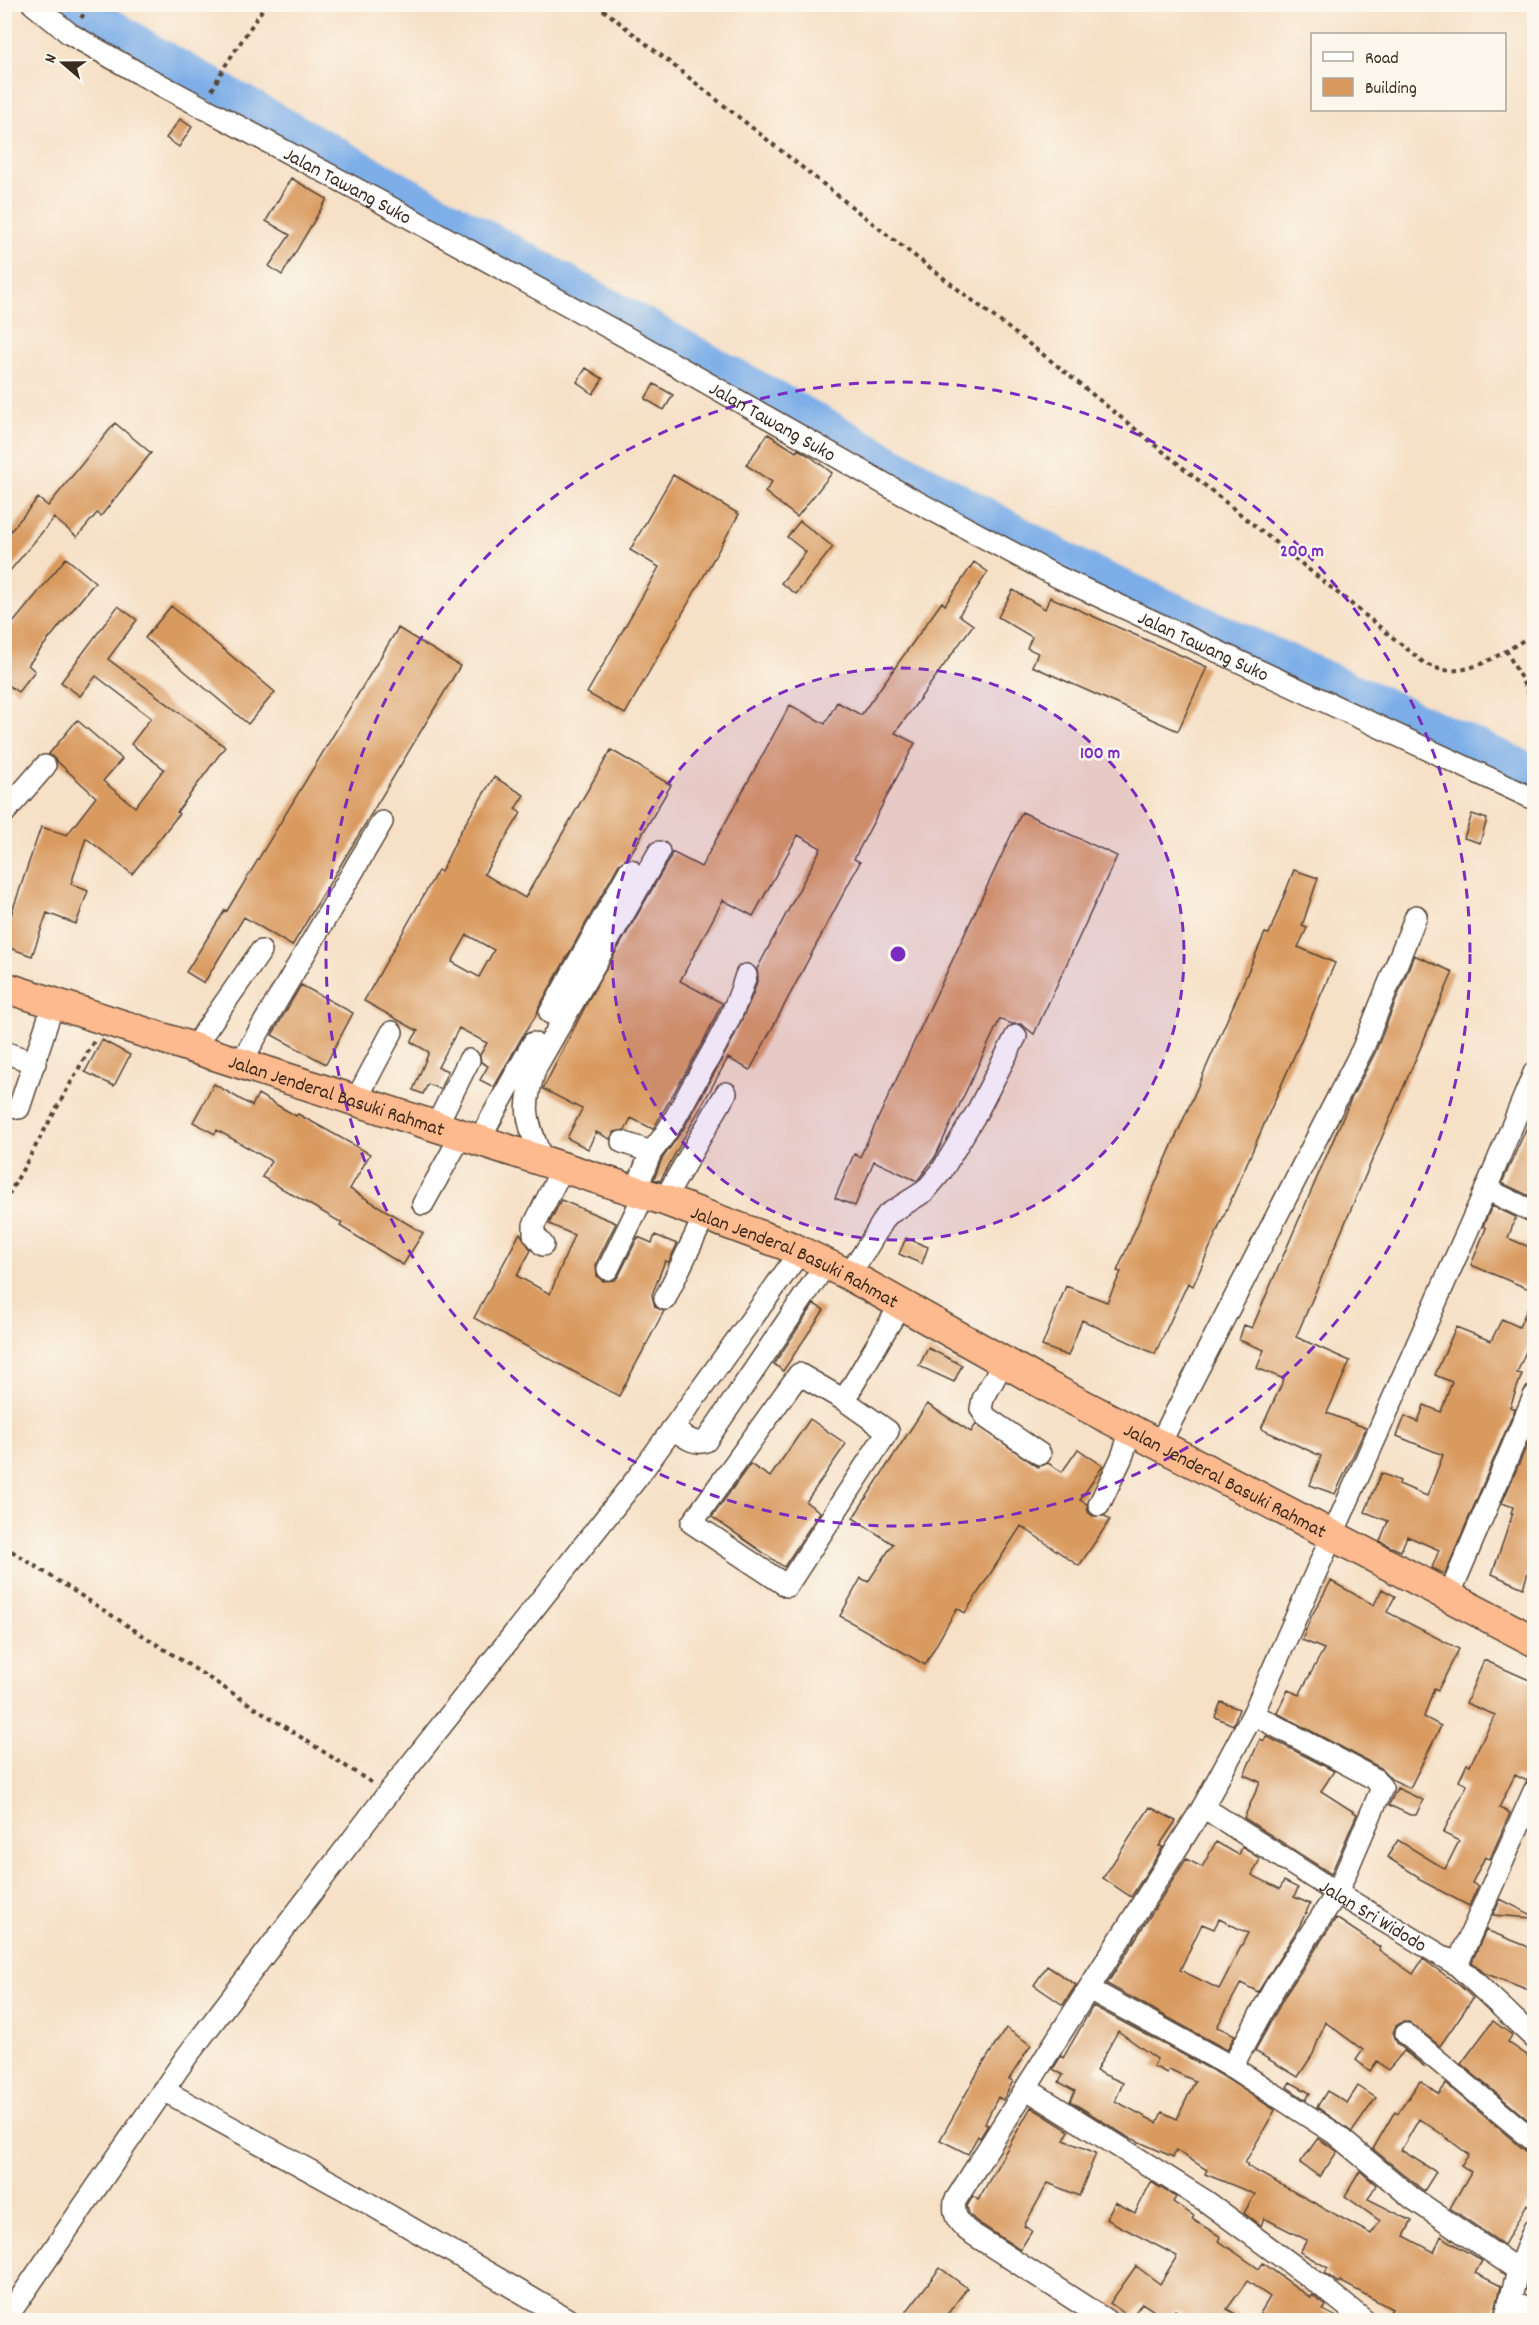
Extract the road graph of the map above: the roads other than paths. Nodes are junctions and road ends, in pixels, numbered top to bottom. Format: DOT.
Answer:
graph roads {
  1 [pos="33,4"];
  2 [pos="45,766"];
  3 [pos="1534,800"];
  4 [pos="4,813"];
  5 [pos="382,822"];
  6 [pos="659,852"];
  7 [pos="630,870"];
  8 [pos="1416,916"];
  9 [pos="261,951"];
  10 [pos="746,975"];
  11 [pos="4,987"];
  12 [pos="54,1002"];
  13 [pos="392,1032"];
  14 [pos="1016,1036"];
  15 [pos="194,1047"];
  16 [pos="4,1052"];
  17 [pos="469,1060"];
  18 [pos="241,1062"];
  19 [pos="35,1063"];
  20 [pos="1534,1073"];
  21 [pos="726,1093"];
  22 [pos="16,1097"];
  23 [pos="356,1100"];
  24 [pos="459,1133"];
  25 [pos="622,1142"];
  26 [pos="651,1152"];
  27 [pos="552,1163"];
  28 [pos="1486,1189"];
  29 [pos="648,1194"];
  30 [pos="423,1204"];
  31 [pos="1534,1212"];
  32 [pos="705,1215"];
  33 [pos="543,1245"];
  34 [pos="824,1263"];
  35 [pos="608,1269"];
  36 [pos="771,1293"];
  37 [pos="665,1299"];
  38 [pos="901,1304"];
  39 [pos="796,1308"];
  40 [pos="742,1334"];
  41 [pos="767,1352"];
  42 [pos="1004,1361"];
  43 [pos="714,1371"];
  44 [pos="741,1390"];
  45 [pos="1534,1396"];
  46 [pos="844,1400"];
  47 [pos="672,1429"];
  48 [pos="1131,1430"];
  49 [pos="1159,1445"];
  50 [pos="1040,1454"];
  51 [pos="1100,1505"];
  52 [pos="1333,1534"];
  53 [pos="1449,1596"];
  54 [pos="1534,1641"];
  55 [pos="1253,1714"];
  56 [pos="1534,1791"];
  57 [pos="1203,1807"];
  58 [pos="1337,1893"];
  59 [pos="1457,1965"];
  60 [pos="1089,1989"];
  61 [pos="1406,2034"];
  62 [pos="1534,2038"];
  63 [pos="1232,2067"];
  64 [pos="1027,2089"];
  65 [pos="164,2090"];
  66 [pos="1534,2141"];
  67 [pos="1534,2229"];
  68 [pos="1518,2270"];
  69 [pos="1534,2310"];
  70 [pos="1507,2312"];
  71 [pos="5,2320"];
  72 [pos="569,2320"];
  73 [pos="1106,2320"];
  74 [pos="1364,2320"];
  1 -- 3 [label="street, Jalan Tawang Suko"];
  2 -- 4 [label="street"];
  5 -- 18 [label="street"];
  6 -- 27 [label="street"];
  7 -- 24 [label="street"];
  8 -- 49 [label="street"];
  9 -- 15 [label="street"];
  10 -- 26 [label="street"];
  11 -- 12 [label="highway, Jalan Jenderal Basuki Rahmat"];
  12 -- 15 [label="highway, Jalan Jenderal Basuki Rahmat"];
  12 -- 19 [label="street"];
  13 -- 23 [label="street"];
  14 -- 34 [label="street"];
  15 -- 18 [label="highway, Jalan Jenderal Basuki Rahmat"];
  16 -- 19 [label="street"];
  17 -- 24 [label="street"];
  18 -- 23 [label="highway, Jalan Jenderal Basuki Rahmat"];
  19 -- 22 [label="street"];
  20 -- 28 [label="street"];
  21 -- 29 [label="street"];
  23 -- 24 [label="highway, Jalan Jenderal Basuki Rahmat"];
  24 -- 27 [label="highway, Jalan Jenderal Basuki Rahmat"];
  24 -- 30 [label="street"];
  25 -- 26 [label="street"];
  26 -- 29 [label="street"];
  27 -- 29 [label="highway, Jalan Jenderal Basuki Rahmat"];
  27 -- 33 [label="street"];
  28 -- 31 [label="street"];
  28 -- 52 [label="street"];
  29 -- 32 [label="highway, Jalan Jenderal Basuki Rahmat"];
  29 -- 35 [label="street"];
  32 -- 34 [label="highway, Jalan Jenderal Basuki Rahmat"];
  32 -- 37 [label="street"];
  34 -- 36 [label="street"];
  34 -- 38 [label="highway, Jalan Jenderal Basuki Rahmat"];
  34 -- 39 [label="street"];
  36 -- 39 [label="street"];
  36 -- 40 [label="street"];
  38 -- 42 [label="highway, Jalan Jenderal Basuki Rahmat"];
  38 -- 46 [label="street"];
  39 -- 41 [label="street"];
  40 -- 41 [label="street"];
  40 -- 43 [label="street"];
  41 -- 44 [label="street"];
  42 -- 48 [label="highway, Jalan Jenderal Basuki Rahmat"];
  42 -- 50 [label="street"];
  43 -- 44 [label="street"];
  43 -- 47 [label="street"];
  44 -- 47 [label="street"];
  45 -- 53 [label="street"];
  46 -- 46 [label="street"];
  47 -- 65 [label="street"];
  48 -- 49 [label="highway, Jalan Jenderal Basuki Rahmat"];
  48 -- 51 [label="street"];
  49 -- 52 [label="highway, Jalan Jenderal Basuki Rahmat"];
  52 -- 53 [label="highway, Jalan Jenderal Basuki Rahmat"];
  52 -- 55 [label="street"];
  53 -- 54 [label="highway, Jalan Jenderal Basuki Rahmat"];
  55 -- 57 [label="street"];
  55 -- 58 [label="street"];
  56 -- 59 [label="street"];
  57 -- 58 [label="street, Jalan Sri Widodo"];
  57 -- 60 [label="street"];
  58 -- 59 [label="street, Jalan Sri Widodo"];
  58 -- 63 [label="street"];
  59 -- 62 [label="street, Jalan Sri Widodo"];
  60 -- 63 [label="street"];
  60 -- 64 [label="street"];
  61 -- 66 [label="street"];
  63 -- 68 [label="street"];
  64 -- 73 [label="street"];
  64 -- 74 [label="street"];
  65 -- 71 [label="street"];
  65 -- 72 [label="street"];
  67 -- 68 [label="street"];
  68 -- 70 [label="street"];
  69 -- 70 [label="street"];
}
